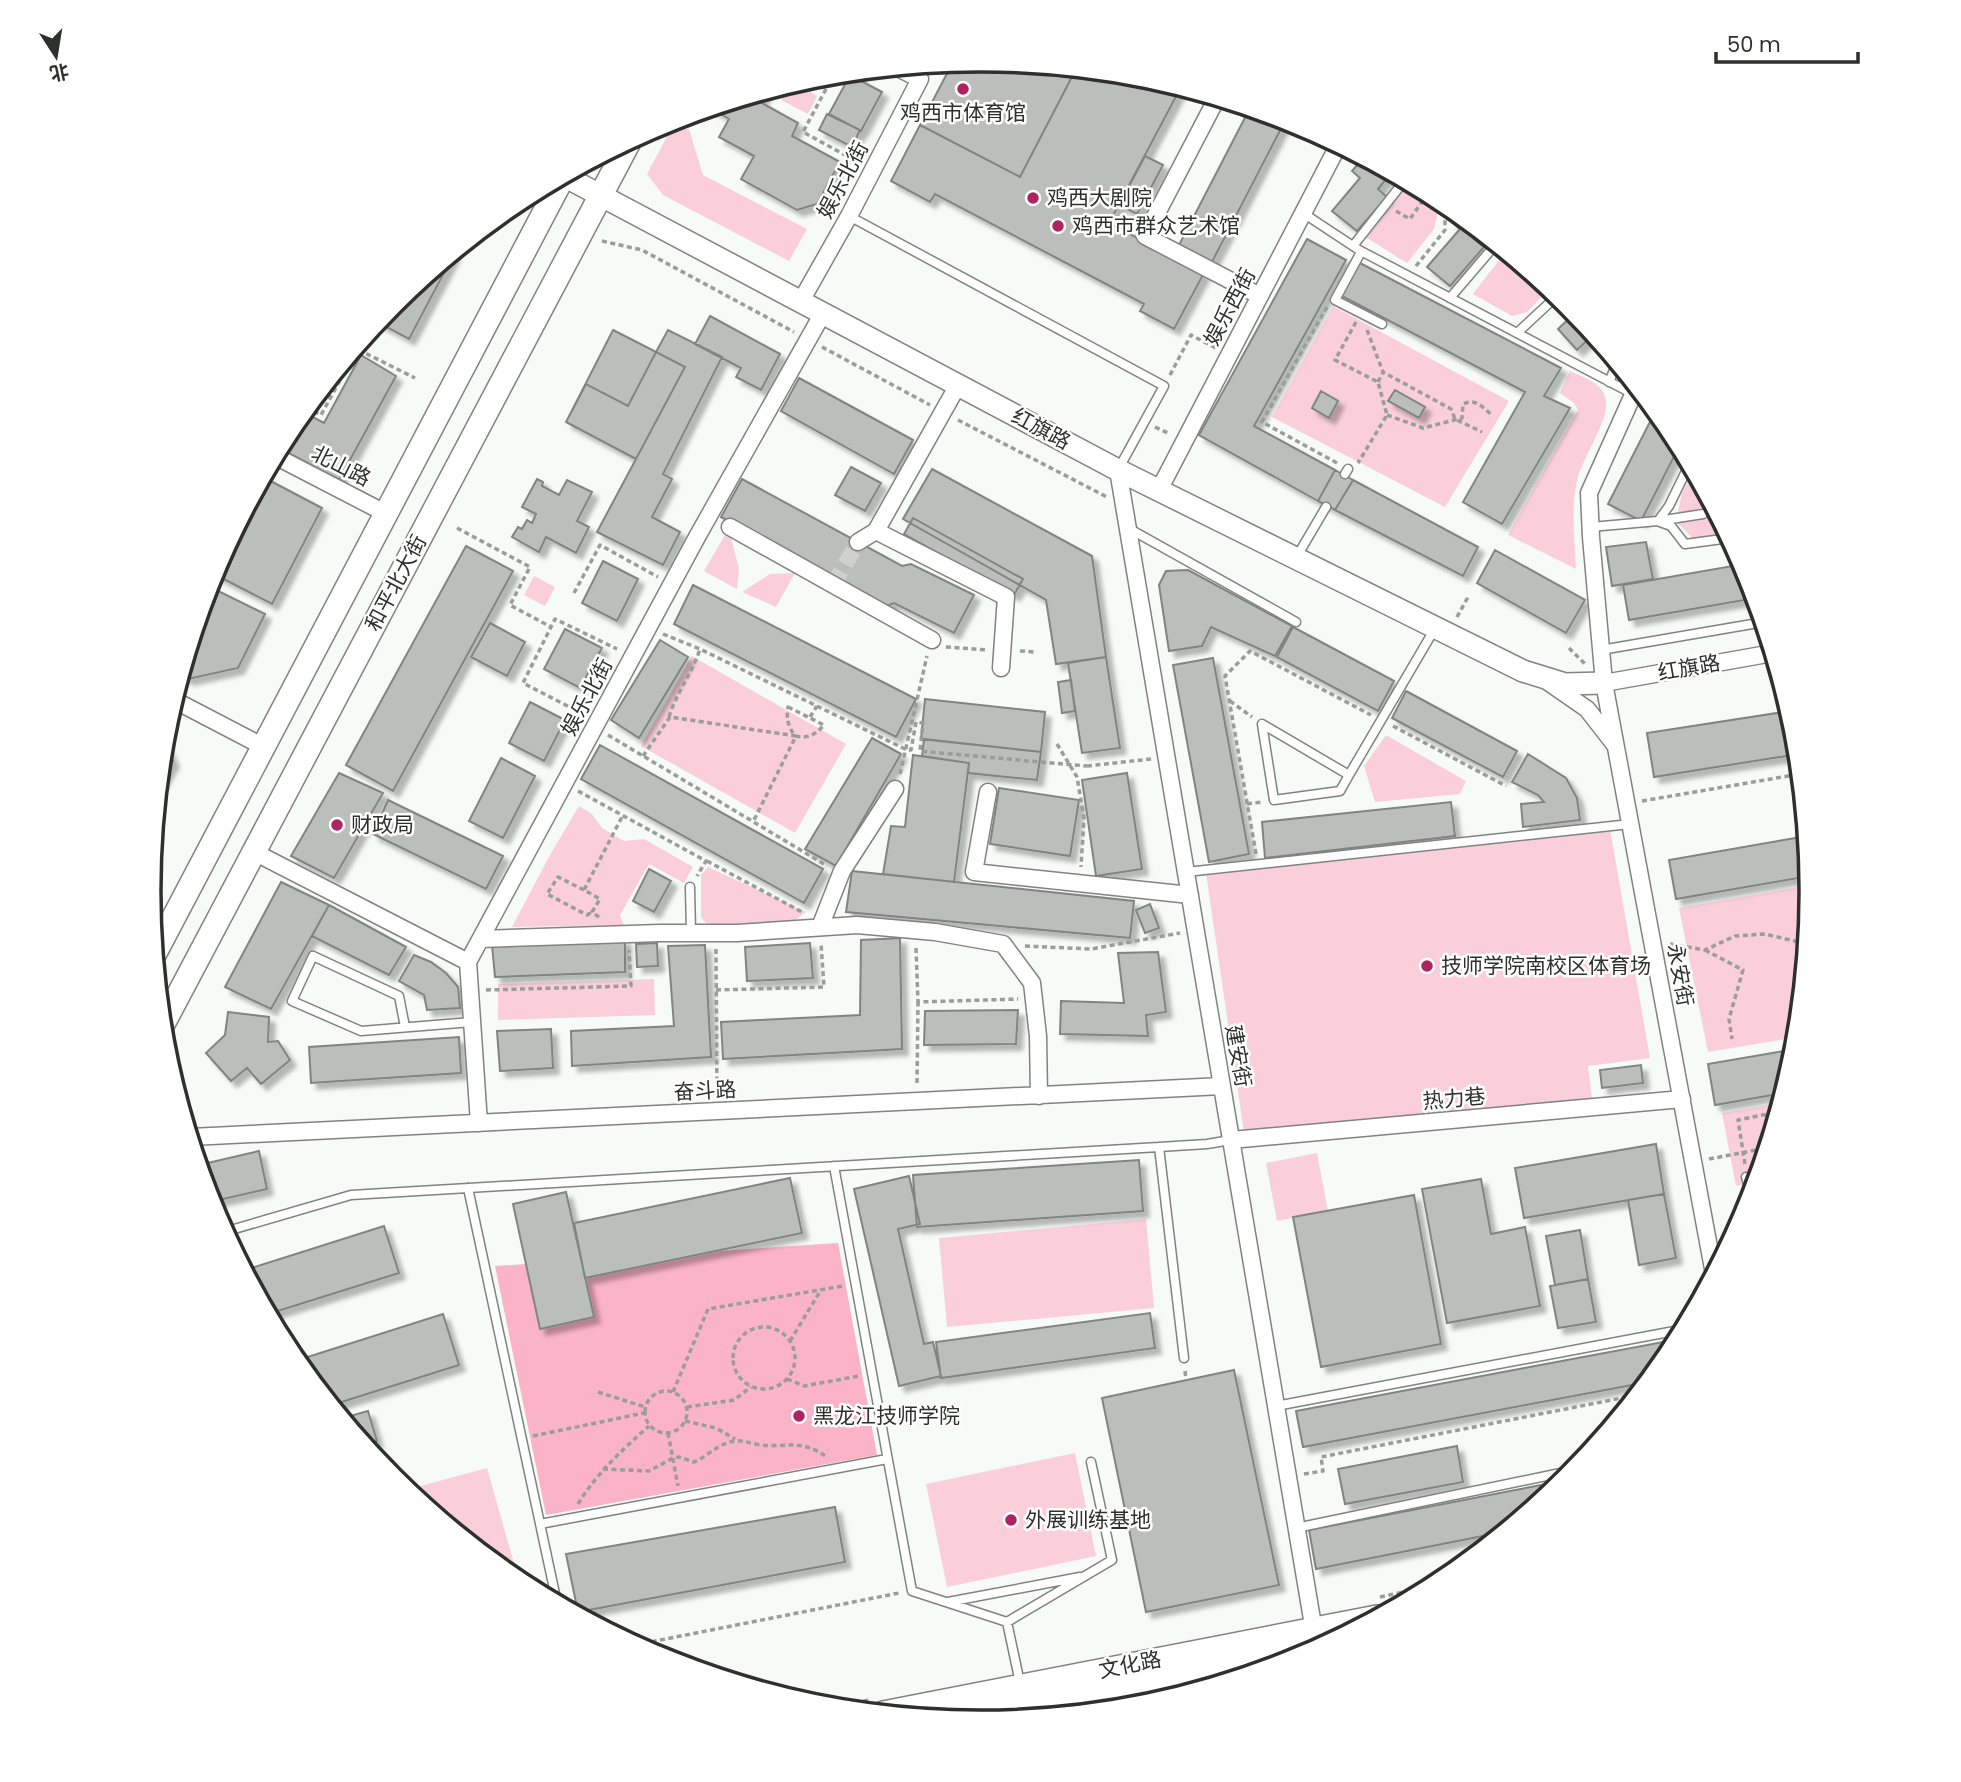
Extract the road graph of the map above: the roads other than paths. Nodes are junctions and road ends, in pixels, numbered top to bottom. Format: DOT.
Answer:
graph roads {
  1 [pos="923,74"];
  2 [pos="1213,106"];
  3 [pos="1335,152"];
  4 [pos="623,154"];
  5 [pos="574,180"];
  6 [pos="1399,188"];
  7 [pos="555,192"];
  8 [pos="601,195"];
  9 [pos="1303,213"];
  10 [pos="849,216"];
  11 [pos="1353,246"];
  12 [pos="1491,250"];
  13 [pos="1361,252"];
  14 [pos="1260,296"];
  15 [pos="1450,298"];
  16 [pos="801,301"];
  17 [pos="1550,302"];
  18 [pos="823,313"];
  19 [pos="1382,324"];
  20 [pos="1517,333"];
  21 [pos="1613,372"];
  22 [pos="1609,382"];
  23 [pos="958,385"];
  24 [pos="1626,387"];
  25 [pos="1633,395"];
  26 [pos="284,461"];
  27 [pos="1118,470"];
  28 [pos="1685,473"];
  29 [pos="1159,490"];
  30 [pos="1670,506"];
  31 [pos="1326,507"];
  32 [pos="387,514"];
  33 [pos="1703,514"];
  34 [pos="1658,521"];
  35 [pos="1671,526"];
  36 [pos="730,527"];
  37 [pos="1591,527"];
  38 [pos="1128,528"];
  39 [pos="876,531"];
  40 [pos="1720,539"];
  41 [pos="858,542"];
  42 [pos="1296,558"];
  43 [pos="1296,622"];
  44 [pos="1754,623"];
  45 [pos="1435,627"];
  46 [pos="932,640"];
  47 [pos="1601,650"];
  48 [pos="1764,655"];
  49 [pos="1001,668"];
  50 [pos="1532,674"];
  51 [pos="1604,684"];
  52 [pos="183,705"];
  53 [pos="264,747"];
  54 [pos="1616,747"];
  55 [pos="1349,775"];
  56 [pos="895,789"];
  57 [pos="988,792"];
  58 [pos="1630,824"];
  59 [pos="254,852"];
  60 [pos="1186,872"];
  61 [pos="690,887"];
  62 [pos="1190,895"];
  63 [pos="820,927"];
  64 [pos="691,933"];
  65 [pos="163,934"];
  66 [pos="481,939"];
  67 [pos="468,962"];
  68 [pos="170,1011"];
  69 [pos="472,1022"];
  70 [pos="405,1027"];
  71 [pos="1222,1086"];
  72 [pos="1039,1096"];
  73 [pos="1682,1099"];
  74 [pos="479,1123"];
  75 [pos="200,1137"];
  76 [pos="1231,1140"];
  77 [pos="1160,1147"];
  78 [pos="834,1166"];
  79 [pos="468,1188"];
  80 [pos="235,1229"];
  81 [pos="1713,1257"];
  82 [pos="1671,1332"];
  83 [pos="1184,1358"];
  84 [pos="1276,1406"];
  85 [pos="887,1459"];
  86 [pos="1091,1462"];
  87 [pos="1556,1474"];
  88 [pos="540,1524"];
  89 [pos="1296,1528"];
  90 [pos="1086,1575"];
  91 [pos="554,1590"];
  92 [pos="947,1602"];
  93 [pos="1007,1622"];
  94 [pos="1314,1639"];
  95 [pos="1296,1647"];
  96 [pos="1024,1704"];
  97 [pos="949,1709"];
  98 [pos="1002,1709"];
  1 -- 10 [label="street, 娱乐北街"];
  2 -- 14 [label="street"];
  3 -- 9 [label="street, 娱乐西街"];
  4 -- 8 [label="main road, 和平北大街"];
  5 -- 8 [label="street, 红旗路"];
  6 -- 11 [label="lane"];
  7 -- 32 [label="main road, 和平北大街"];
  8 -- 16 [label="street, 红旗路"];
  8 -- 59 [label="main road, 和平北大街"];
  9 -- 11 [label="lane"];
  9 -- 14 [label="street, 娱乐西街"];
  10 -- 16 [label="street, 娱乐北街"];
  10 -- 27 [label="lane"];
  11 -- 13 [label="lane"];
  12 -- 15 [label="lane"];
  13 -- 15 [label="lane"];
  13 -- 19 [label="lane"];
  14 -- 29 [label="street, 娱乐西街"];
  15 -- 20 [label="lane"];
  16 -- 18 [label="street, 红旗路"];
  17 -- 20 [label="lane"];
  18 -- 23 [label="street, 红旗路"];
  18 -- 66 [label="street, 娱乐北街"];
  20 -- 22 [label="lane"];
  21 -- 22 [label="lane"];
  22 -- 24 [label="lane"];
  23 -- 27 [label="street, 红旗路"];
  23 -- 39 [label="street"];
  25 -- 37 [label="street, 永安街"];
  26 -- 32 [label="street, 北山路"];
  27 -- 29 [label="street, 红旗路"];
  27 -- 38 [label="street, 建安街"];
  28 -- 30 [label="lane"];
  29 -- 42 [label="street, 红旗路"];
  30 -- 34 [label="lane"];
  30 -- 35 [label="lane"];
  31 -- 42 [label="lane"];
  32 -- 53 [label="main road, 和平北大街"];
  33 -- 34 [label="lane"];
  34 -- 35 [label="lane"];
  34 -- 37 [label="lane"];
  35 -- 40 [label="lane"];
  36 -- 46 [label="street"];
  37 -- 47 [label="street, 永安街"];
  38 -- 43 [label="lane"];
  38 -- 60 [label="street, 建安街"];
  39 -- 41 [label="street"];
  39 -- 49 [label="street"];
  42 -- 45 [label="street, 红旗路"];
  44 -- 47 [label="lane"];
  45 -- 50 [label="street, 红旗路"];
  45 -- 55 [label="lane"];
  47 -- 51 [label="street, 永安街"];
  48 -- 51 [label="street, 红旗路"];
  50 -- 51 [label="street, 红旗路"];
  50 -- 54 [label="street"];
  51 -- 54 [label="street, 永安街"];
  52 -- 53 [label="street"];
  53 -- 65 [label="main road, 和平北大街"];
  54 -- 58 [label="street, 永安街"];
  55 -- 55 [label="lane"];
  56 -- 63 [label="street"];
  57 -- 62 [label="street"];
  58 -- 60 [label="lane"];
  58 -- 73 [label="street, 永安街"];
  59 -- 67 [label="street"];
  59 -- 68 [label="main road, 和平北大街"];
  60 -- 62 [label="street, 建安街"];
  61 -- 64 [label="lane"];
  62 -- 71 [label="street, 建安街"];
  63 -- 64 [label="street"];
  63 -- 72 [label="street"];
  64 -- 66 [label="street"];
  66 -- 67 [label="street, 娱乐北街"];
  67 -- 69 [label="street"];
  69 -- 70 [label="lane"];
  69 -- 74 [label="street"];
  70 -- 70 [label="lane"];
  71 -- 72 [label="street, 奋斗路"];
  71 -- 76 [label="street, 建安街"];
  72 -- 74 [label="street, 奋斗路"];
  73 -- 76 [label="street, 热力巷"];
  73 -- 81 [label="street, 永安街"];
  74 -- 75 [label="street, 奋斗路"];
  76 -- 77 [label="lane"];
  76 -- 84 [label="street, 建安街"];
  77 -- 78 [label="lane"];
  77 -- 83 [label="lane"];
  78 -- 79 [label="lane"];
  78 -- 85 [label="lane"];
  79 -- 80 [label="lane"];
  79 -- 88 [label="lane"];
  82 -- 84 [label="lane"];
  84 -- 89 [label="street, 建安街"];
  85 -- 88 [label="lane"];
  85 -- 92 [label="lane"];
  86 -- 90 [label="lane"];
  87 -- 89 [label="lane"];
  88 -- 91 [label="lane"];
  89 -- 94 [label="street, 建安街"];
  90 -- 92 [label="lane"];
  90 -- 93 [label="lane"];
  92 -- 93 [label="lane"];
  93 -- 96 [label="lane"];
  95 -- 96 [label="main road, 文化路"];
  96 -- 97 [label="main road, 文化路"];
  96 -- 98 [label="main road, 文化路"];
}
